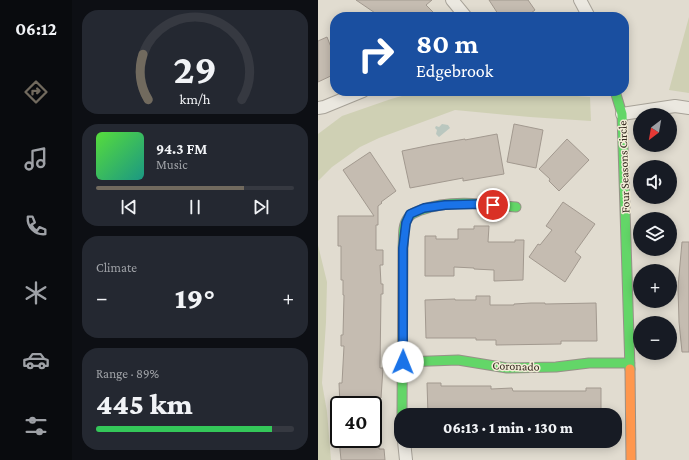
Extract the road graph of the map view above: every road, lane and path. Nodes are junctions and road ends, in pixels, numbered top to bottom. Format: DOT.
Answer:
graph roads {
  1 [pos="452,0"];
  2 [pos="580,0"];
  3 [pos="462,12"];
  4 [pos="586,12"];
  5 [pos="349,96"];
  6 [pos="617,96"];
  7 [pos="318,108"];
  8 [pos="689,108"];
  9 [pos="622,114"];
  10 [pos="516,207"];
  11 [pos="403,362"];
  12 [pos="630,363"];
  13 [pos="402,408"];
  14 [pos="405,448"];
  15 [pos="406,460"];
  16 [pos="631,460"];
  1 -- 3 [label="street"];
  2 -- 4 [label="street"];
  5 -- 7 [label="street"];
  6 -- 9 [label="street, Four Seasons Circle"];
  8 -- 9 [label="street"];
  9 -- 12 [label="street, Four Seasons Circle"];
  10 -- 11 [label="street"];
  11 -- 12 [label="street, Coronado"];
  11 -- 13 [label="street"];
  12 -- 16 [label="street, Four Seasons Circle"];
  14 -- 15 [label="street"];
}
